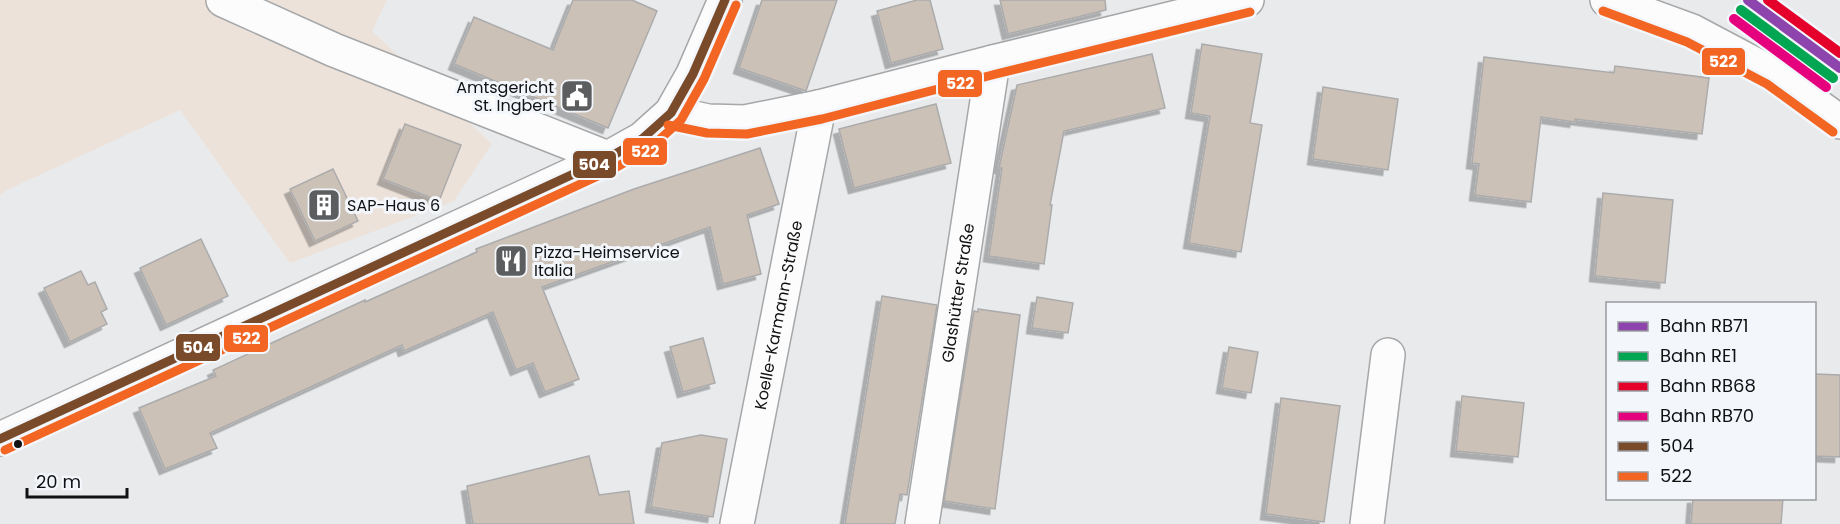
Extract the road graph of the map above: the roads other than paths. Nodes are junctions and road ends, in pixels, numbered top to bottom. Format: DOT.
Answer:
graph roads {
  1 [pos="223,0"];
  2 [pos="725,0"];
  3 [pos="1247,0"];
  4 [pos="1607,0"];
  5 [pos="993,62"];
  6 [pos="819,107"];
  7 [pos="671,113"];
  8 [pos="1840,122"];
  9 [pos="608,158"];
  10 [pos="1388,356"];
  11 [pos="0,439"];
  12 [pos="737,524"];
  13 [pos="922,524"];
  14 [pos="1367,524"];
  1 -- 9 [label="street"];
  2 -- 7 [label="street"];
  3 -- 5 [label="street"];
  4 -- 8 [label="street"];
  5 -- 6 [label="street"];
  5 -- 13 [label="street, Glashütter Straße"];
  6 -- 7 [label="street"];
  6 -- 12 [label="street, Koelle-Karmann-Straße"];
  7 -- 9 [label="street"];
  9 -- 11 [label="street"];
  10 -- 14 [label="street"];
}
